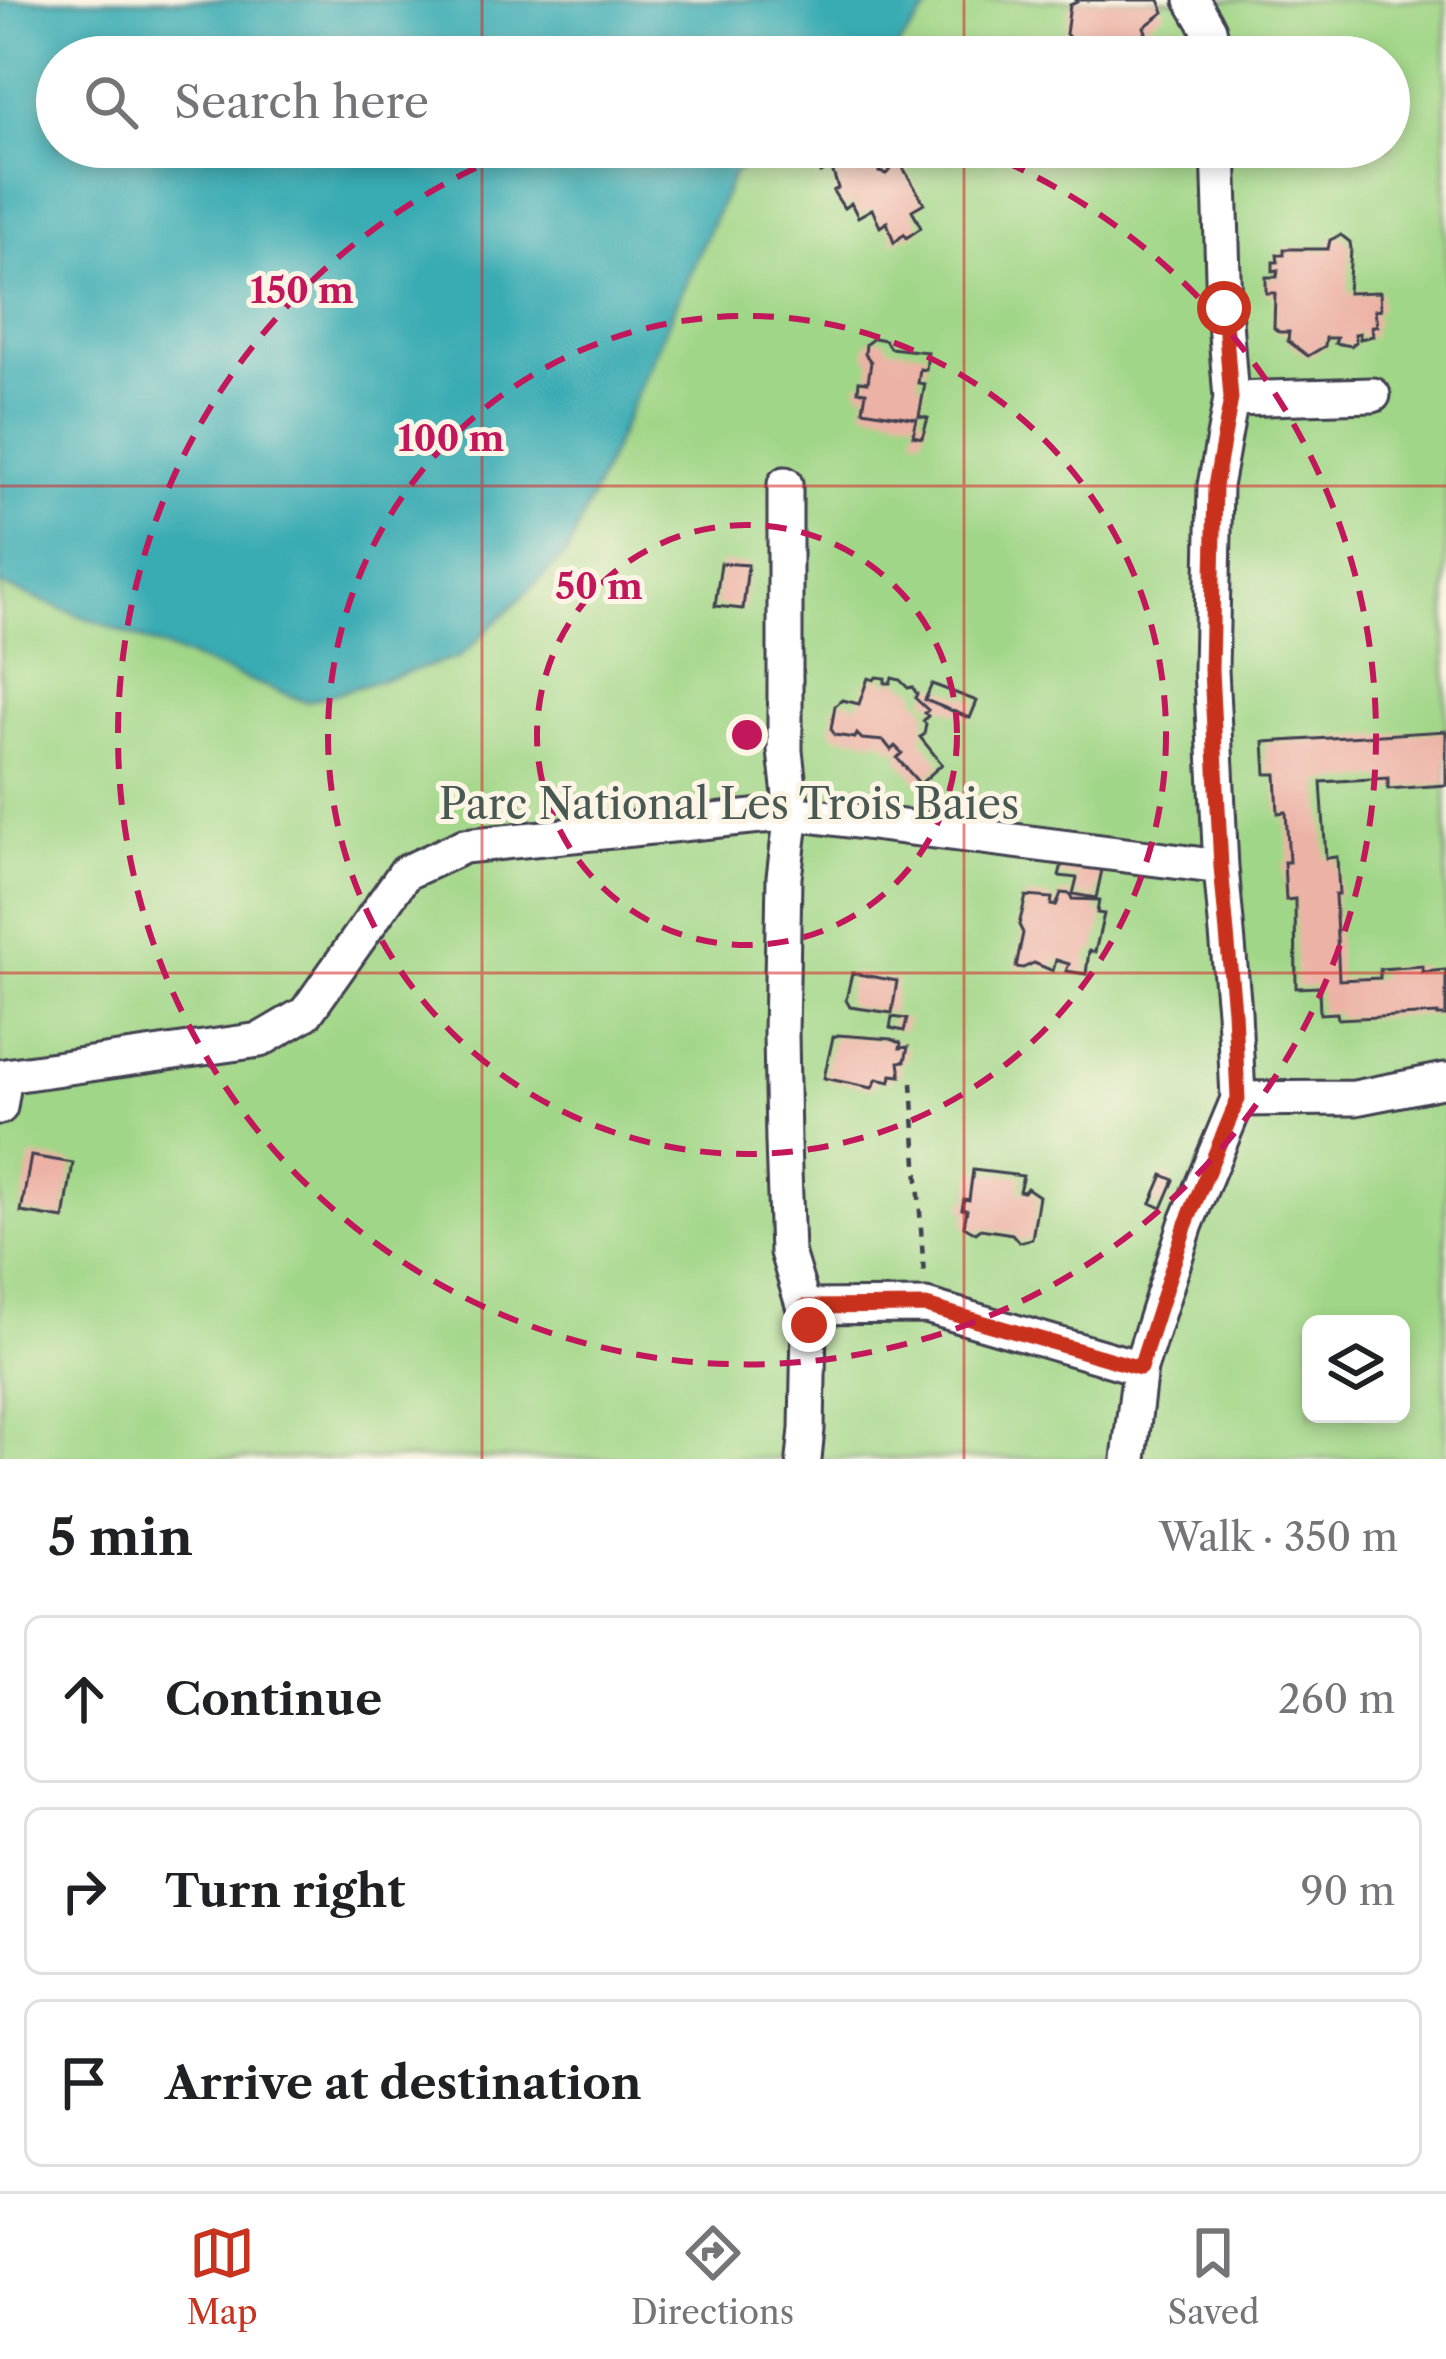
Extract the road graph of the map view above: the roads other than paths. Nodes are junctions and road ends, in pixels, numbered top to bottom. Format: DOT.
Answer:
graph roads {
  1 [pos="1192,0"];
  2 [pos="1210,36"];
  3 [pos="1221,168"];
  4 [pos="1373,394"];
  5 [pos="1231,399"];
  6 [pos="785,484"];
  7 [pos="792,813"];
  8 [pos="1221,867"];
  9 [pos="1446,1080"];
  10 [pos="2,1092"];
  11 [pos="1238,1099"];
  12 [pos="804,1307"];
  13 [pos="1140,1368"];
  14 [pos="803,1459"];
  15 [pos="1130,1459"];
  1 -- 2 [label="street"];
  3 -- 5 [label="street"];
  4 -- 5 [label="street"];
  5 -- 8 [label="street"];
  6 -- 7 [label="street"];
  7 -- 8 [label="street"];
  7 -- 10 [label="street"];
  7 -- 12 [label="street"];
  8 -- 11 [label="street"];
  9 -- 11 [label="street"];
  11 -- 13 [label="street"];
  12 -- 13 [label="street"];
  12 -- 14 [label="street"];
  13 -- 15 [label="street"];
}
